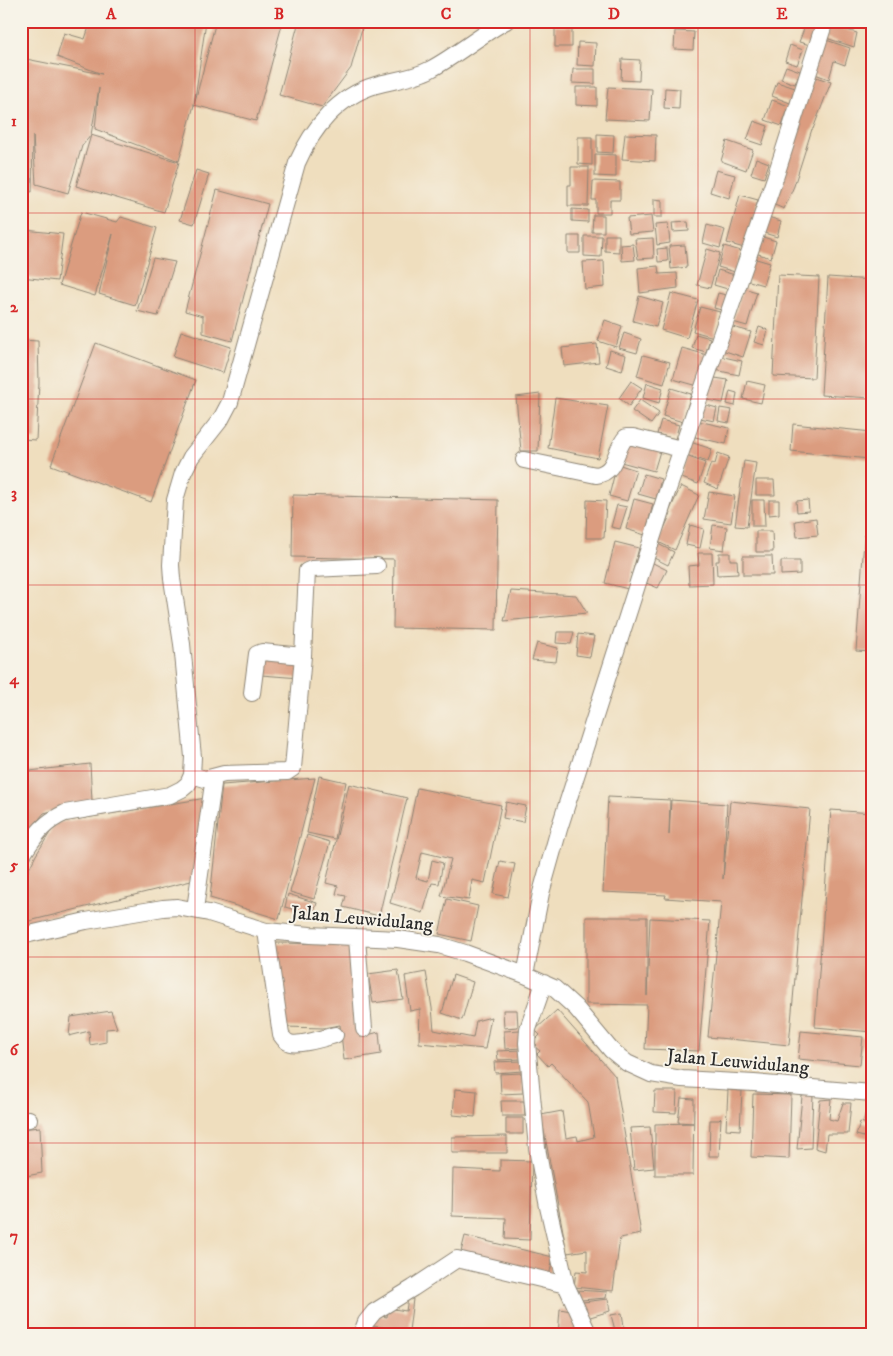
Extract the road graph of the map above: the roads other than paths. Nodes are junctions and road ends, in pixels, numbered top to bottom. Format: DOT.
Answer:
graph roads {
  1 [pos="506,21"];
  2 [pos="824,25"];
  3 [pos="681,449"];
  4 [pos="524,460"];
  5 [pos="377,566"];
  6 [pos="303,656"];
  7 [pos="252,693"];
  8 [pos="202,777"];
  9 [pos="21,857"];
  10 [pos="195,909"];
  11 [pos="266,931"];
  12 [pos="21,936"];
  13 [pos="357,938"];
  14 [pos="525,975"];
  15 [pos="544,983"];
  16 [pos="364,1028"];
  17 [pos="335,1035"];
  18 [pos="872,1093"];
  19 [pos="566,1285"];
  20 [pos="361,1335"];
  21 [pos="589,1335"];
  1 -- 8 [label="street"];
  2 -- 3 [label="street"];
  3 -- 4 [label="street"];
  3 -- 14 [label="street"];
  5 -- 6 [label="street"];
  6 -- 7 [label="street"];
  6 -- 8 [label="street"];
  8 -- 9 [label="street"];
  8 -- 10 [label="street"];
  10 -- 11 [label="street, Jalan Leuwidulang"];
  10 -- 12 [label="street, Jalan Leuwidulang"];
  11 -- 13 [label="street, Jalan Leuwidulang"];
  11 -- 17 [label="street"];
  13 -- 14 [label="street, Jalan Leuwidulang"];
  13 -- 16 [label="street"];
  14 -- 15 [label="street, Jalan Leuwidulang"];
  15 -- 18 [label="street, Jalan Leuwidulang"];
  15 -- 19 [label="street"];
  19 -- 20 [label="street"];
  19 -- 21 [label="street"];
}
